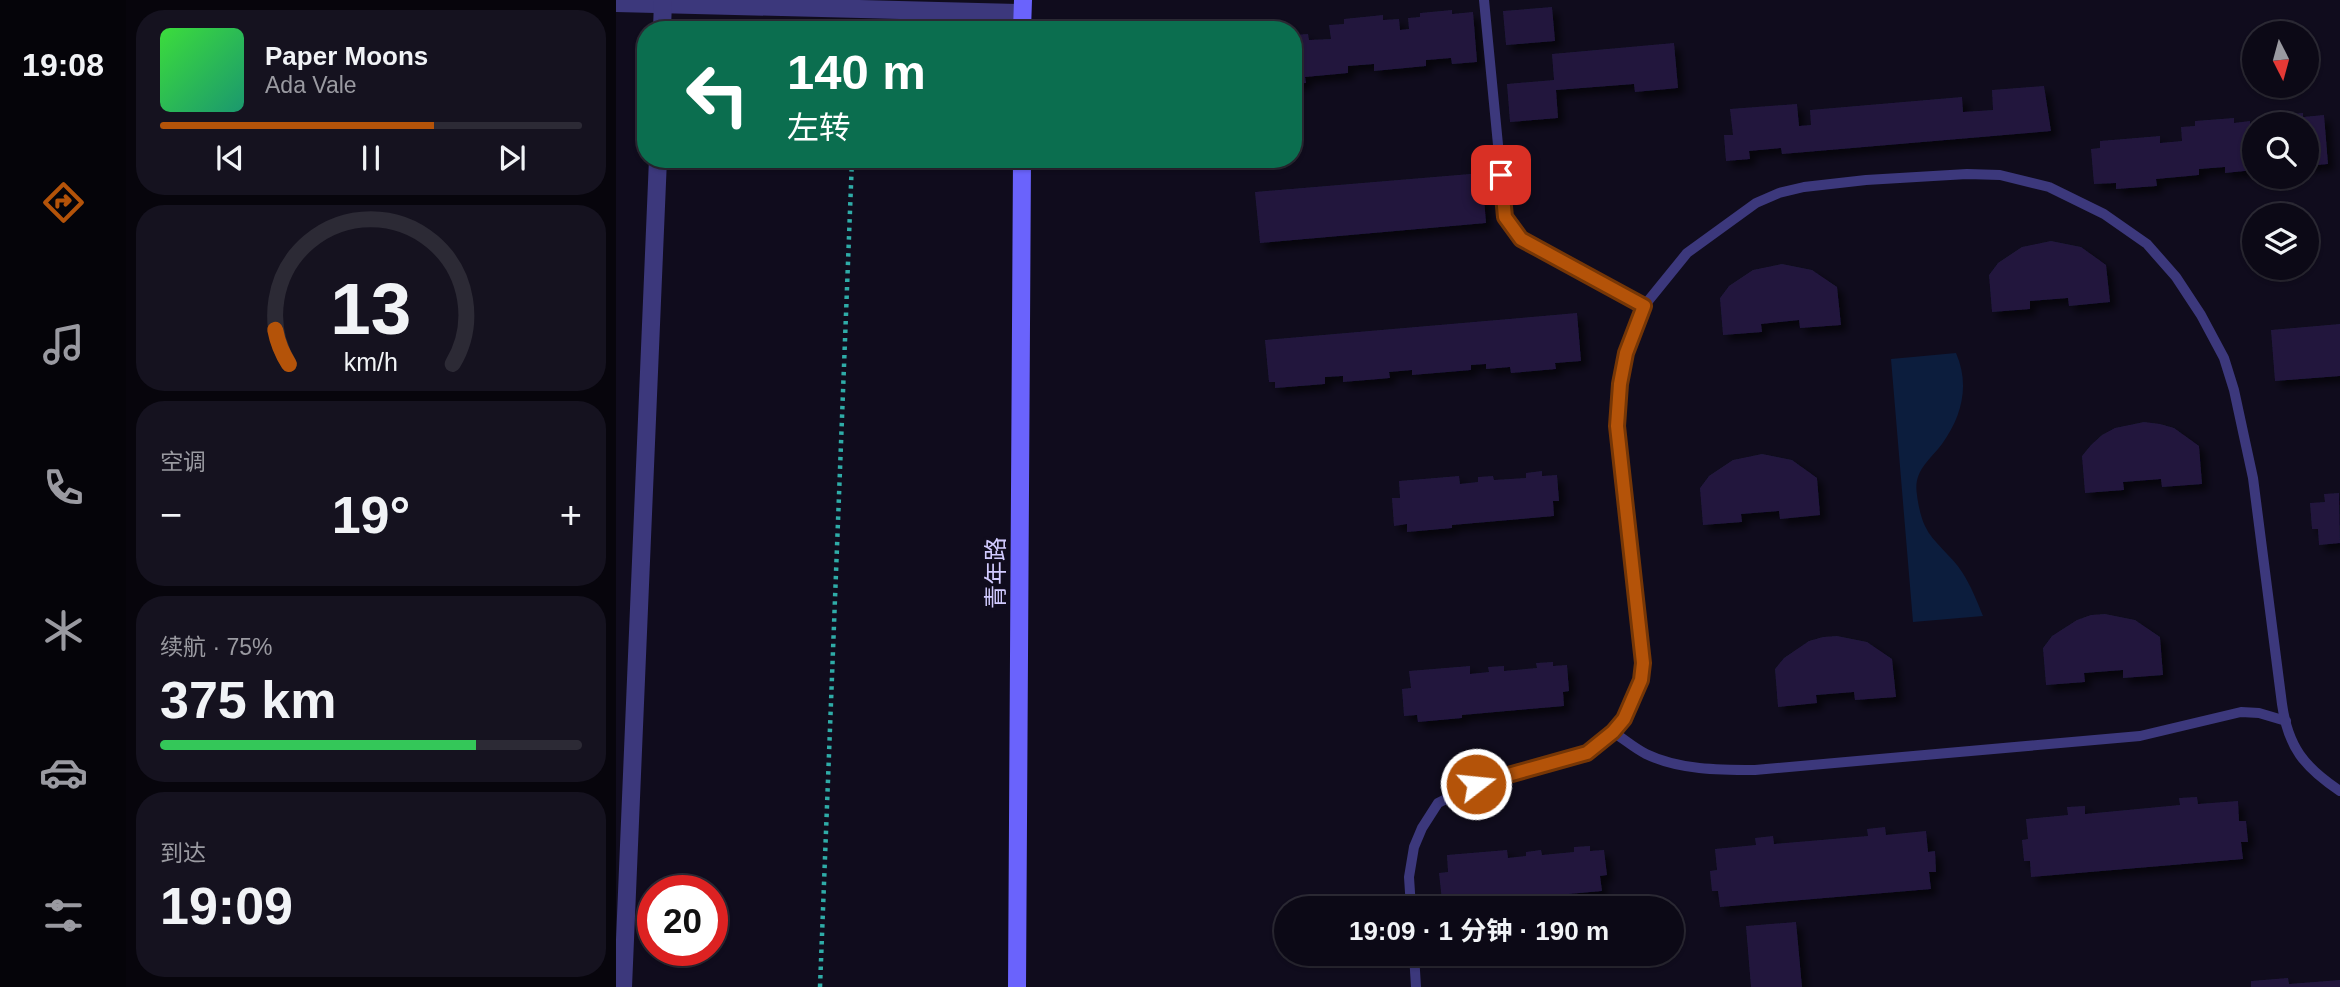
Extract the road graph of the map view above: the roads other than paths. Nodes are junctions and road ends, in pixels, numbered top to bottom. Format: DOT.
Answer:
graph roads {
  1 [pos="1484,0"];
  2 [pos="663,2"];
  3 [pos="616,3"];
  4 [pos="1022,14"];
  5 [pos="662,21"];
  6 [pos="658,168"];
  7 [pos="1022,168"];
  8 [pos="1644,306"];
  9 [pos="2286,721"];
  10 [pos="1613,732"];
  11 [pos="2340,791"];
  12 [pos="1410,896"];
  13 [pos="1415,966"];
  14 [pos="623,987"];
  15 [pos="1017,987"];
  16 [pos="1416,987"];
  1 -- 8 [label="lane"];
  2 -- 3 [label="street"];
  2 -- 4 [label="street"];
  2 -- 5 [label="street"];
  6 -- 14 [label="street"];
  7 -- 15 [label="street, 青年路"];
  8 -- 9 [label="lane"];
  8 -- 10 [label="lane"];
  9 -- 10 [label="lane"];
  9 -- 11 [label="lane"];
  10 -- 12 [label="lane"];
  13 -- 16 [label="lane"];
}
